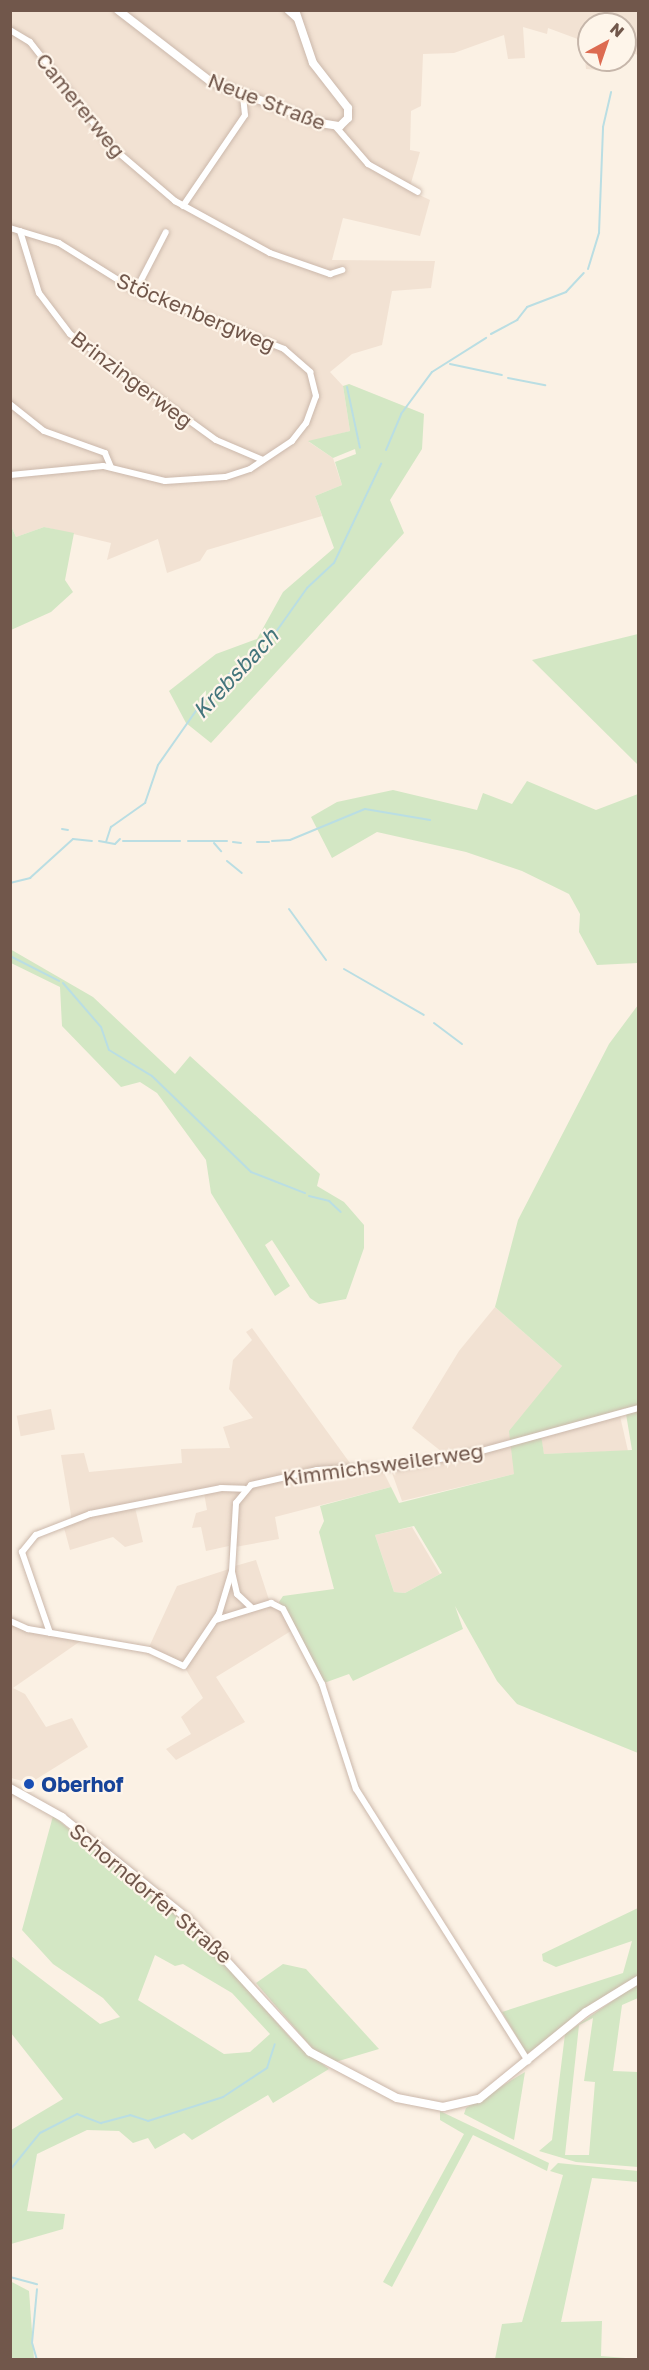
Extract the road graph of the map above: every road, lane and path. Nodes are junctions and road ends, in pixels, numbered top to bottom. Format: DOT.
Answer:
graph roads {
  1 [pos="118,10"];
  2 [pos="287,10"];
  3 [pos="296,15"];
  4 [pos="10,30"];
  5 [pos="243,96"];
  6 [pos="336,127"];
  7 [pos="418,192"];
  8 [pos="183,206"];
  9 [pos="10,228"];
  10 [pos="20,231"];
  11 [pos="166,232"];
  12 [pos="342,270"];
  13 [pos="136,290"];
  14 [pos="10,404"];
  15 [pos="264,460"];
  16 [pos="111,467"];
  17 [pos="10,475"];
  18 [pos="639,1408"];
  19 [pos="244,1490"];
  20 [pos="232,1571"];
  21 [pos="251,1607"];
  22 [pos="216,1620"];
  23 [pos="10,1621"];
  24 [pos="50,1633"];
  25 [pos="10,1788"];
  26 [pos="639,1980"];
  27 [pos="529,2061"];
  1 -- 5 [label="main road, Neue Straße"];
  2 -- 3 [label="street"];
  3 -- 6 [label="main road, Neue Straße"];
  4 -- 8 [label="street, Camererweg"];
  5 -- 6 [label="main road, Neue Straße"];
  5 -- 8 [label="street"];
  6 -- 7 [label="street"];
  8 -- 12 [label="street, Camererweg"];
  9 -- 10 [label="street, Stöckenbergweg"];
  10 -- 13 [label="street, Stöckenbergweg"];
  10 -- 15 [label="street, Brinzingerweg"];
  11 -- 13 [label="street"];
  13 -- 15 [label="street, Stöckenbergweg"];
  14 -- 16 [label="street"];
  15 -- 16 [label="street, Stöckenbergweg"];
  16 -- 17 [label="street"];
  18 -- 19 [label="street, Kimmichsweilerweg"];
  19 -- 20 [label="street"];
  19 -- 24 [label="street, Kimmichsweilerweg"];
  20 -- 21 [label="street"];
  20 -- 22 [label="street"];
  21 -- 22 [label="street"];
  21 -- 27 [label="street"];
  22 -- 24 [label="street"];
  23 -- 24 [label="street"];
  25 -- 27 [label="main road, Schorndorfer Straße"];
  26 -- 27 [label="main road, Schorndorfer Straße"];
}
